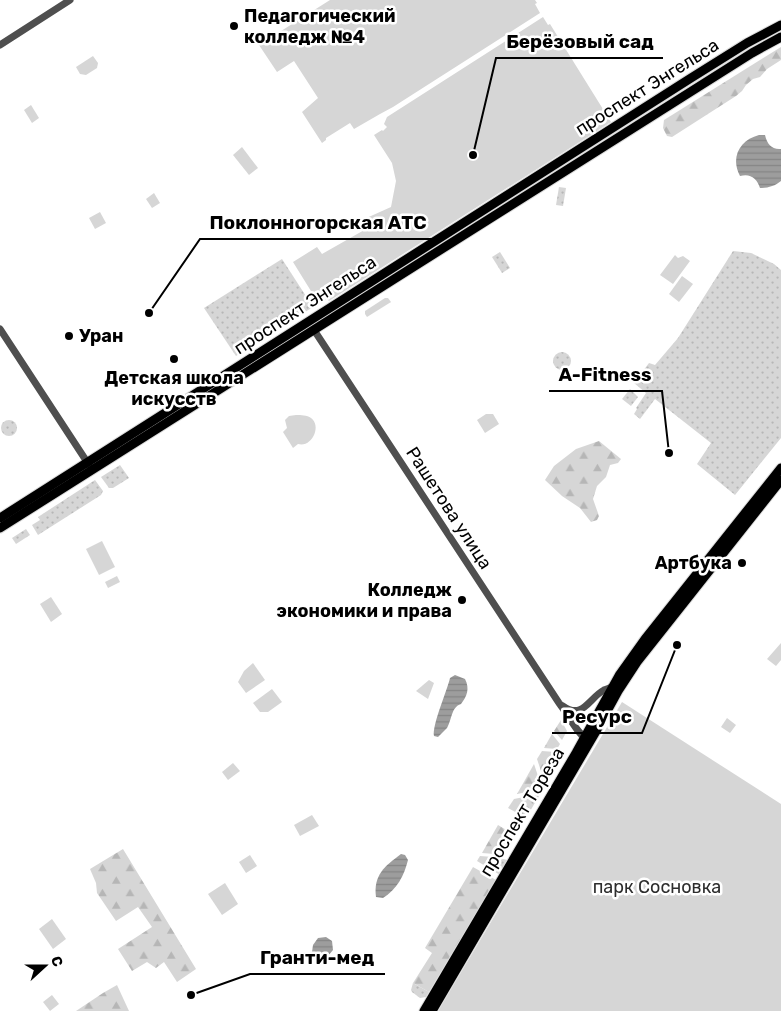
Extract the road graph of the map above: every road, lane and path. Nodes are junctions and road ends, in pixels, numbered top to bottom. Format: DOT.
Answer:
graph roads {
  1 [pos="70,0"];
  2 [pos="781,25"];
  3 [pos="781,37"];
  4 [pos="0,45"];
  5 [pos="309,321"];
  6 [pos="0,329"];
  7 [pos="314,330"];
  8 [pos="90,466"];
  9 [pos="781,468"];
  10 [pos="781,480"];
  11 [pos="0,518"];
  12 [pos="0,528"];
  13 [pos="615,689"];
  14 [pos="558,703"];
  15 [pos="587,740"];
  16 [pos="424,1011"];
  17 [pos="432,1011"];
  1 -- 4 [label="street"];
  2 -- 5 [label="main road, проспект Энгельса"];
  3 -- 7 [label="main road, проспект Энгельса"];
  5 -- 7 [label="main road"];
  5 -- 8 [label="main road, проспект Энгельса"];
  6 -- 8 [label="street"];
  7 -- 8 [label="main road, проспект Энгельса"];
  7 -- 14 [label="street, Рашетова улица"];
  8 -- 11 [label="main road, проспект Энгельса"];
  8 -- 12 [label="main road, проспект Энгельса"];
  9 -- 13 [label="main road, проспект Тореза"];
  10 -- 13 [label="main road, проспект Тореза"];
  13 -- 14 [label="street"];
  13 -- 15 [label="main road, проспект Тореза"];
  14 -- 15 [label="street, Рашетова улица"];
  15 -- 16 [label="main road, проспект Тореза"];
  15 -- 17 [label="main road, проспект Тореза"];
}
